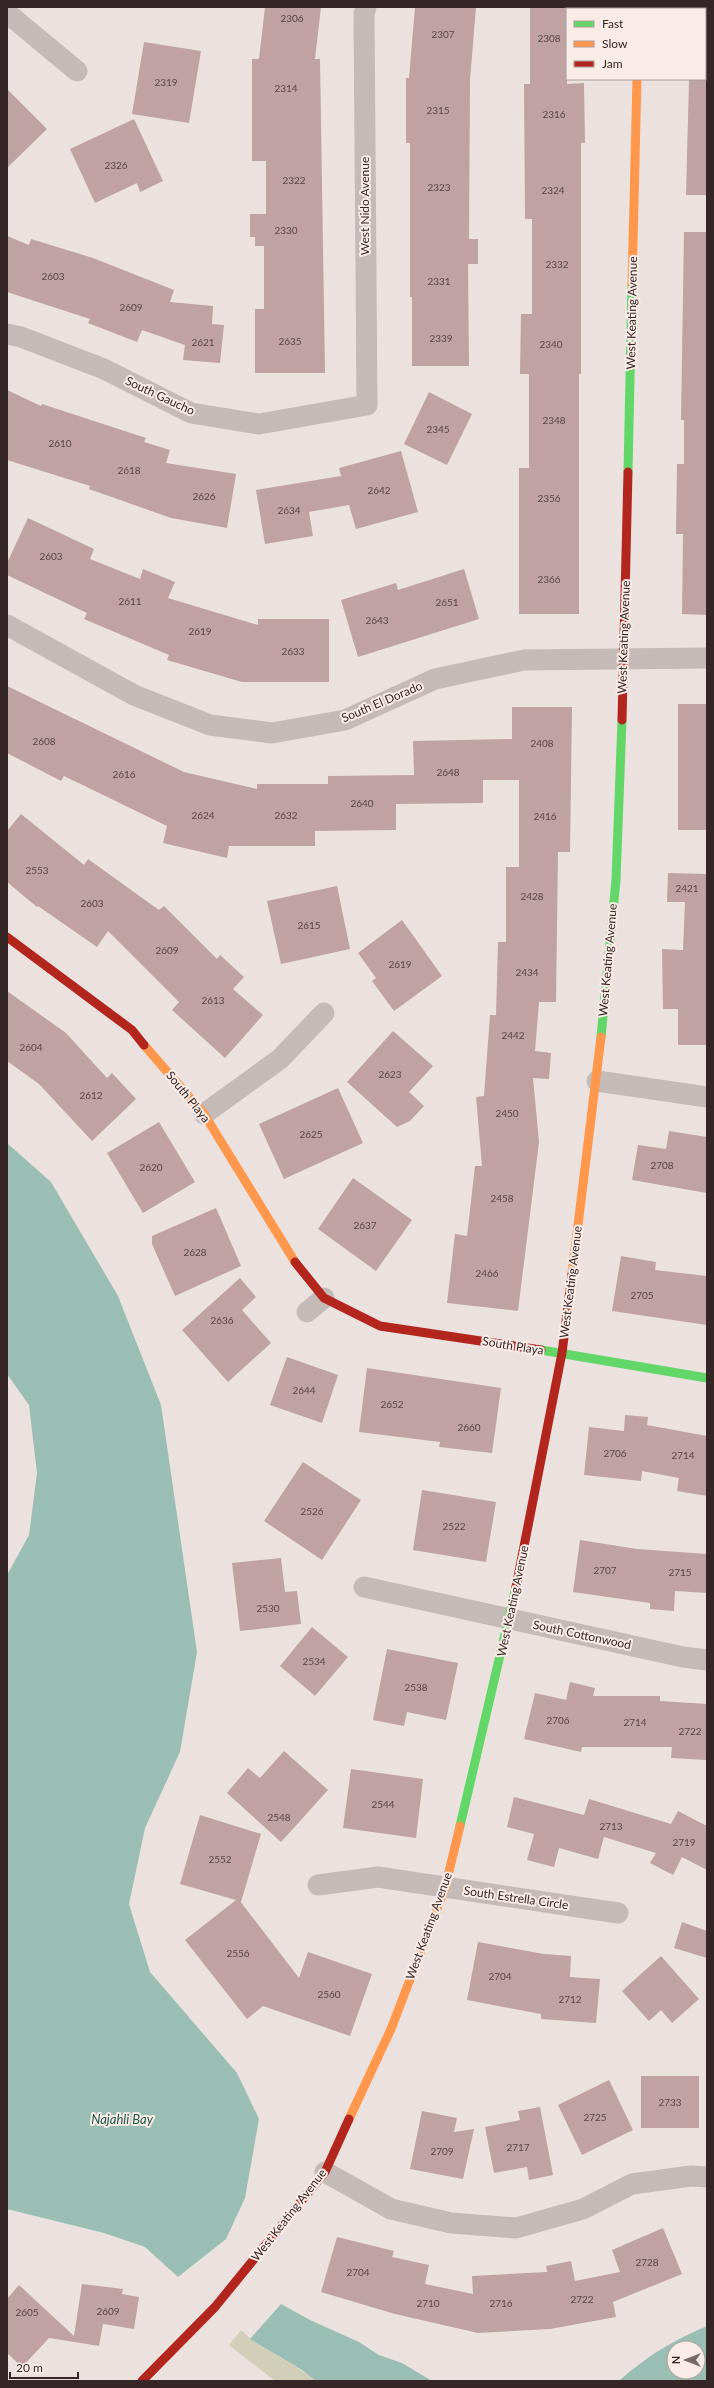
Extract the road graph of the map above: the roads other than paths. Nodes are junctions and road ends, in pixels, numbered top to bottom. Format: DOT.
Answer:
graph roads {
  1 [pos="366,7"];
  2 [pos="7,13"];
  3 [pos="77,71"];
  4 [pos="637,80"];
  5 [pos="7,334"];
  6 [pos="367,405"];
  7 [pos="7,625"];
  8 [pos="707,658"];
  9 [pos="624,660"];
  10 [pos="7,937"];
  11 [pos="324,1013"];
  12 [pos="597,1081"];
  13 [pos="707,1097"];
  14 [pos="204,1114"];
  15 [pos="324,1298"];
  16 [pos="307,1312"];
  17 [pos="562,1353"];
  18 [pos="707,1378"];
  19 [pos="364,1587"];
  20 [pos="510,1619"];
  21 [pos="707,1660"];
  22 [pos="318,1885"];
  23 [pos="445,1888"];
  24 [pos="618,1913"];
  25 [pos="325,2172"];
  26 [pos="707,2177"];
  27 [pos="142,2381"];
  1 -- 6 [label="street, West Nido Avenue"];
  2 -- 3 [label="street"];
  4 -- 9 [label="street, West Keating Avenue"];
  5 -- 6 [label="street, South Gaucho"];
  7 -- 9 [label="street, South El Dorado"];
  8 -- 9 [label="street, South El Dorado"];
  9 -- 12 [label="street, West Keating Avenue"];
  10 -- 14 [label="street, South Playa"];
  11 -- 14 [label="street"];
  12 -- 13 [label="street"];
  12 -- 17 [label="street, West Keating Avenue"];
  14 -- 15 [label="street, South Playa"];
  15 -- 16 [label="street"];
  15 -- 17 [label="street, South Playa"];
  17 -- 18 [label="street, South Playa"];
  17 -- 20 [label="street, West Keating Avenue"];
  19 -- 20 [label="street, South Cottonwood"];
  20 -- 21 [label="street, South Cottonwood"];
  20 -- 23 [label="street, West Keating Avenue"];
  22 -- 23 [label="street, South Estrella Circle"];
  23 -- 24 [label="street, South Estrella Circle"];
  23 -- 25 [label="street, West Keating Avenue"];
  25 -- 26 [label="street"];
  25 -- 27 [label="street, West Keating Avenue"];
}
